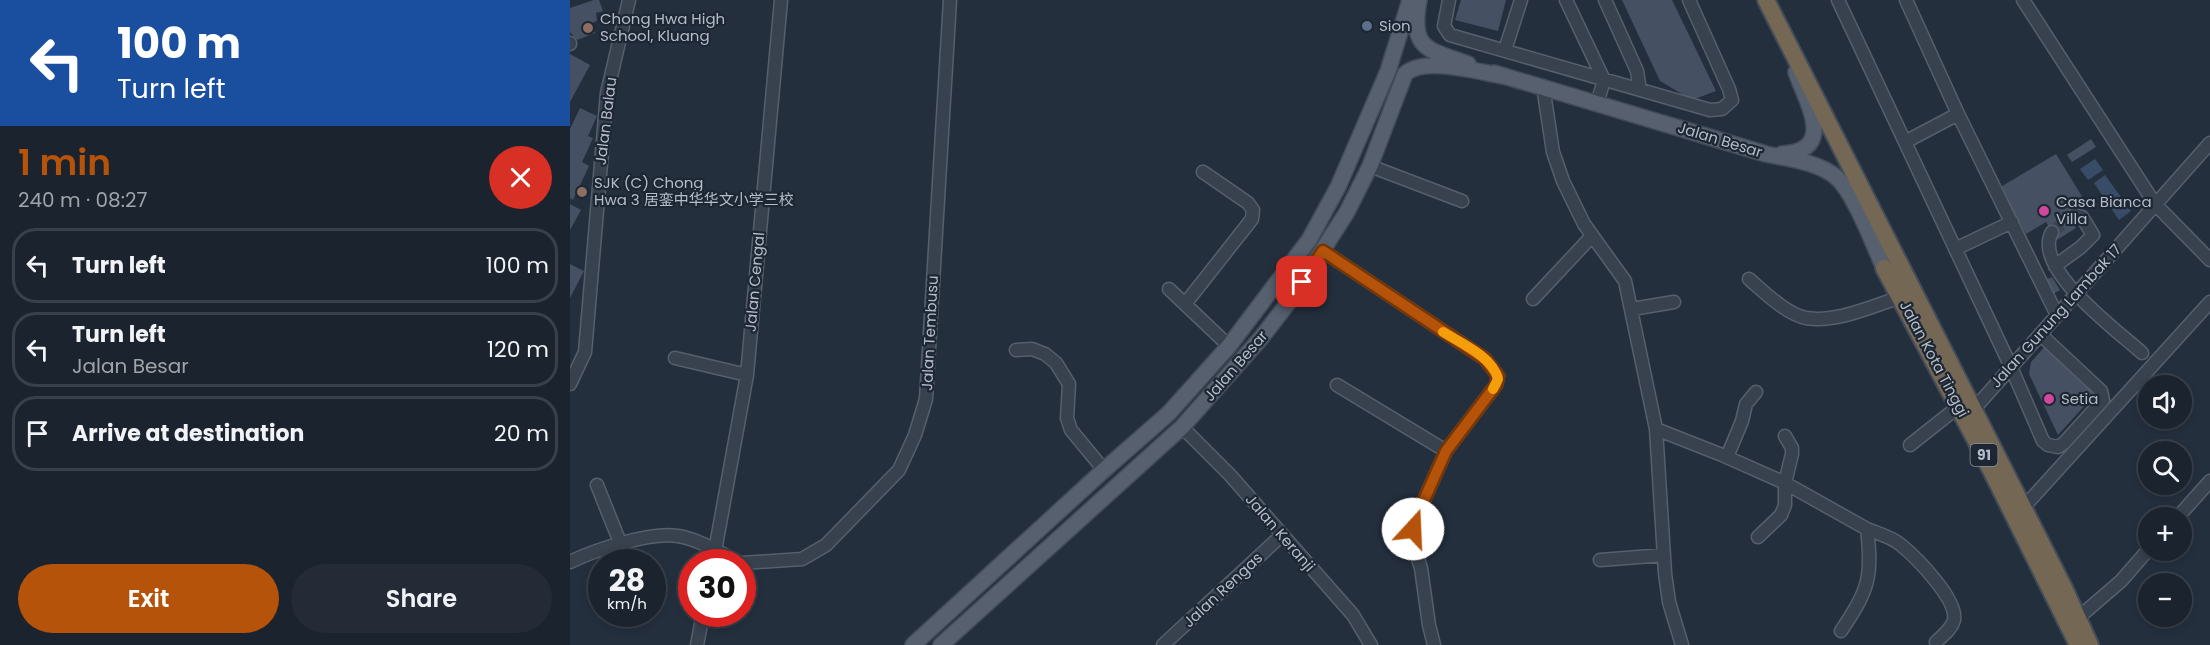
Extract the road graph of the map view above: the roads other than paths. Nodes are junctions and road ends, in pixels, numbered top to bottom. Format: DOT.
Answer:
graph roads {
  1 [pos="629,0"];
  2 [pos="781,0"];
  3 [pos="950,0"];
  4 [pos="1410,0"];
  5 [pos="1419,0"];
  6 [pos="1449,0"];
  7 [pos="1521,0"];
  8 [pos="1566,0"];
  9 [pos="1605,0"];
  10 [pos="1689,0"];
  11 [pos="1766,0"];
  12 [pos="1838,0"];
  13 [pos="1906,0"];
  14 [pos="2023,0"];
  15 [pos="1780,29"];
  16 [pos="1505,50"];
  17 [pos="1503,76"];
  18 [pos="1604,80"];
  19 [pos="1543,86"];
  20 [pos="1640,90"];
  21 [pos="1597,104"];
  22 [pos="1958,114"];
  23 [pos="1905,142"];
  24 [pos="2210,143"];
  25 [pos="1766,154"];
  26 [pos="1370,166"];
  27 [pos="1203,172"];
  28 [pos="1462,201"];
  29 [pos="2155,204"];
  30 [pos="2070,218"];
  31 [pos="2012,222"];
  32 [pos="2052,232"];
  33 [pos="1592,236"];
  34 [pos="1955,249"];
  35 [pos="1323,251"];
  36 [pos="2210,260"];
  37 [pos="2055,266"];
  38 [pos="1884,268"];
  39 [pos="1749,279"];
  40 [pos="1169,289"];
  41 [pos="2076,294"];
  42 [pos="1901,297"];
  43 [pos="1533,299"];
  44 [pos="1674,302"];
  45 [pos="2210,302"];
  46 [pos="1185,304"];
  47 [pos="1632,309"];
  48 [pos="2057,315"];
  49 [pos="2040,334"];
  50 [pos="1229,346"];
  51 [pos="1016,350"];
  52 [pos="2142,353"];
  53 [pos="675,358"];
  54 [pos="2011,367"];
  55 [pos="747,375"];
  56 [pos="570,384"];
  57 [pos="1337,385"];
  58 [pos="1756,392"];
  59 [pos="1966,408"];
  60 [pos="1182,427"];
  61 [pos="1656,429"];
  62 [pos="1785,436"];
  63 [pos="1910,445"];
  64 [pos="1446,451"];
  65 [pos="1727,457"];
  66 [pos="1104,470"];
  67 [pos="2210,481"];
  68 [pos="1785,483"];
  69 [pos="597,485"];
  70 [pos="2187,507"];
  71 [pos="2023,508"];
  72 [pos="1868,529"];
  73 [pos="1282,536"];
  74 [pos="1758,537"];
  75 [pos="621,545"];
  76 [pos="702,549"];
  77 [pos="716,549"];
  78 [pos="1664,555"];
  79 [pos="1600,560"];
  80 [pos="2138,561"];
  81 [pos="570,562"];
  82 [pos="756,562"];
  83 [pos="2078,618"];
  84 [pos="700,627"];
  85 [pos="1841,631"];
  86 [pos="1936,642"];
  87 [pos="697,645"];
  88 [pos="914,645"];
  89 [pos="941,645"];
  90 [pos="1163,645"];
  91 [pos="1371,645"];
  92 [pos="1434,645"];
  93 [pos="1682,645"];
  94 [pos="2077,645"];
  95 [pos="2090,645"];
  1 -- 56 [label="street, Jalan Balau"];
  2 -- 55 [label="street, Jalan Cengal"];
  3 -- 82 [label="street, Jalan Tembusu"];
  4 -- 50 [label="main road, Jalan Besar"];
  5 -- 17 [label="main road, Jalan Besar"];
  6 -- 16 [label="street"];
  7 -- 16 [label="street"];
  8 -- 18 [label="street"];
  9 -- 20 [label="street"];
  10 -- 20 [label="street"];
  11 -- 15 [label="highway"];
  12 -- 23 [label="street"];
  13 -- 22 [label="street"];
  14 -- 29 [label="street"];
  15 -- 25 [label="main road"];
  15 -- 59 [label="highway"];
  16 -- 18 [label="street"];
  17 -- 19 [label="main road, Jalan Besar"];
  17 -- 26 [label="main road, Jalan Besar"];
  18 -- 20 [label="street"];
  18 -- 21 [label="street"];
  19 -- 21 [label="main road, Jalan Besar"];
  19 -- 33 [label="street"];
  21 -- 25 [label="main road, Jalan Besar"];
  22 -- 23 [label="street"];
  22 -- 31 [label="street"];
  23 -- 34 [label="street"];
  24 -- 29 [label="street, Jalan Gunung Lambak 17"];
  25 -- 38 [label="main road, Jalan Besar"];
  26 -- 28 [label="street"];
  26 -- 35 [label="main road, Jalan Besar"];
  27 -- 46 [label="street"];
  29 -- 36 [label="street"];
  29 -- 41 [label="street, Jalan Gunung Lambak 17"];
  30 -- 37 [label="street"];
  31 -- 34 [label="street"];
  31 -- 48 [label="street"];
  32 -- 37 [label="street"];
  33 -- 43 [label="street"];
  33 -- 47 [label="street"];
  34 -- 54 [label="street"];
  35 -- 60 [label="main road, Jalan Besar"];
  35 -- 64 [label="street"];
  37 -- 41 [label="street"];
  38 -- 42 [label="highway, Jalan Kota Tinggi / 91"];
  39 -- 42 [label="street"];
  40 -- 46 [label="street"];
  41 -- 48 [label="street, Jalan Gunung Lambak 17"];
  41 -- 52 [label="street"];
  42 -- 59 [label="highway, Jalan Kota Tinggi / 91"];
  44 -- 47 [label="street"];
  45 -- 71 [label="street"];
  46 -- 50 [label="street"];
  47 -- 61 [label="street"];
  48 -- 49 [label="street, Jalan Gunung Lambak 17"];
  49 -- 54 [label="street, Jalan Gunung Lambak 17"];
  49 -- 54 [label="street"];
  50 -- 66 [label="main road, Jalan Besar"];
  51 -- 66 [label="street"];
  53 -- 55 [label="street"];
  54 -- 59 [label="street, Jalan Gunung Lambak 17"];
  55 -- 77 [label="street, Jalan Cengal"];
  57 -- 64 [label="street"];
  58 -- 65 [label="street"];
  59 -- 63 [label="street, Jalan Gunung Lambak 17"];
  59 -- 71 [label="highway"];
  59 -- 94 [label="highway, Jalan Kota Tinggi / 91"];
  60 -- 73 [label="street, Jalan Keranji"];
  60 -- 89 [label="main road, Jalan Besar"];
  61 -- 65 [label="street"];
  61 -- 78 [label="street"];
  62 -- 68 [label="street"];
  64 -- 92 [label="street"];
  65 -- 68 [label="street"];
  66 -- 88 [label="main road, Jalan Besar"];
  67 -- 70 [label="street"];
  68 -- 72 [label="street"];
  68 -- 74 [label="street"];
  69 -- 75 [label="street"];
  71 -- 83 [label="highway"];
  72 -- 85 [label="street"];
  72 -- 86 [label="street"];
  73 -- 90 [label="street, Jalan Rengas"];
  73 -- 91 [label="street, Jalan Keranji"];
  75 -- 76 [label="street, Jalan Tembusu"];
  75 -- 81 [label="street, Jalan Tembusu"];
  78 -- 79 [label="street"];
  78 -- 93 [label="street"];
  80 -- 83 [label="street"];
  83 -- 95 [label="highway"];
  84 -- 87 [label="street"];
}
